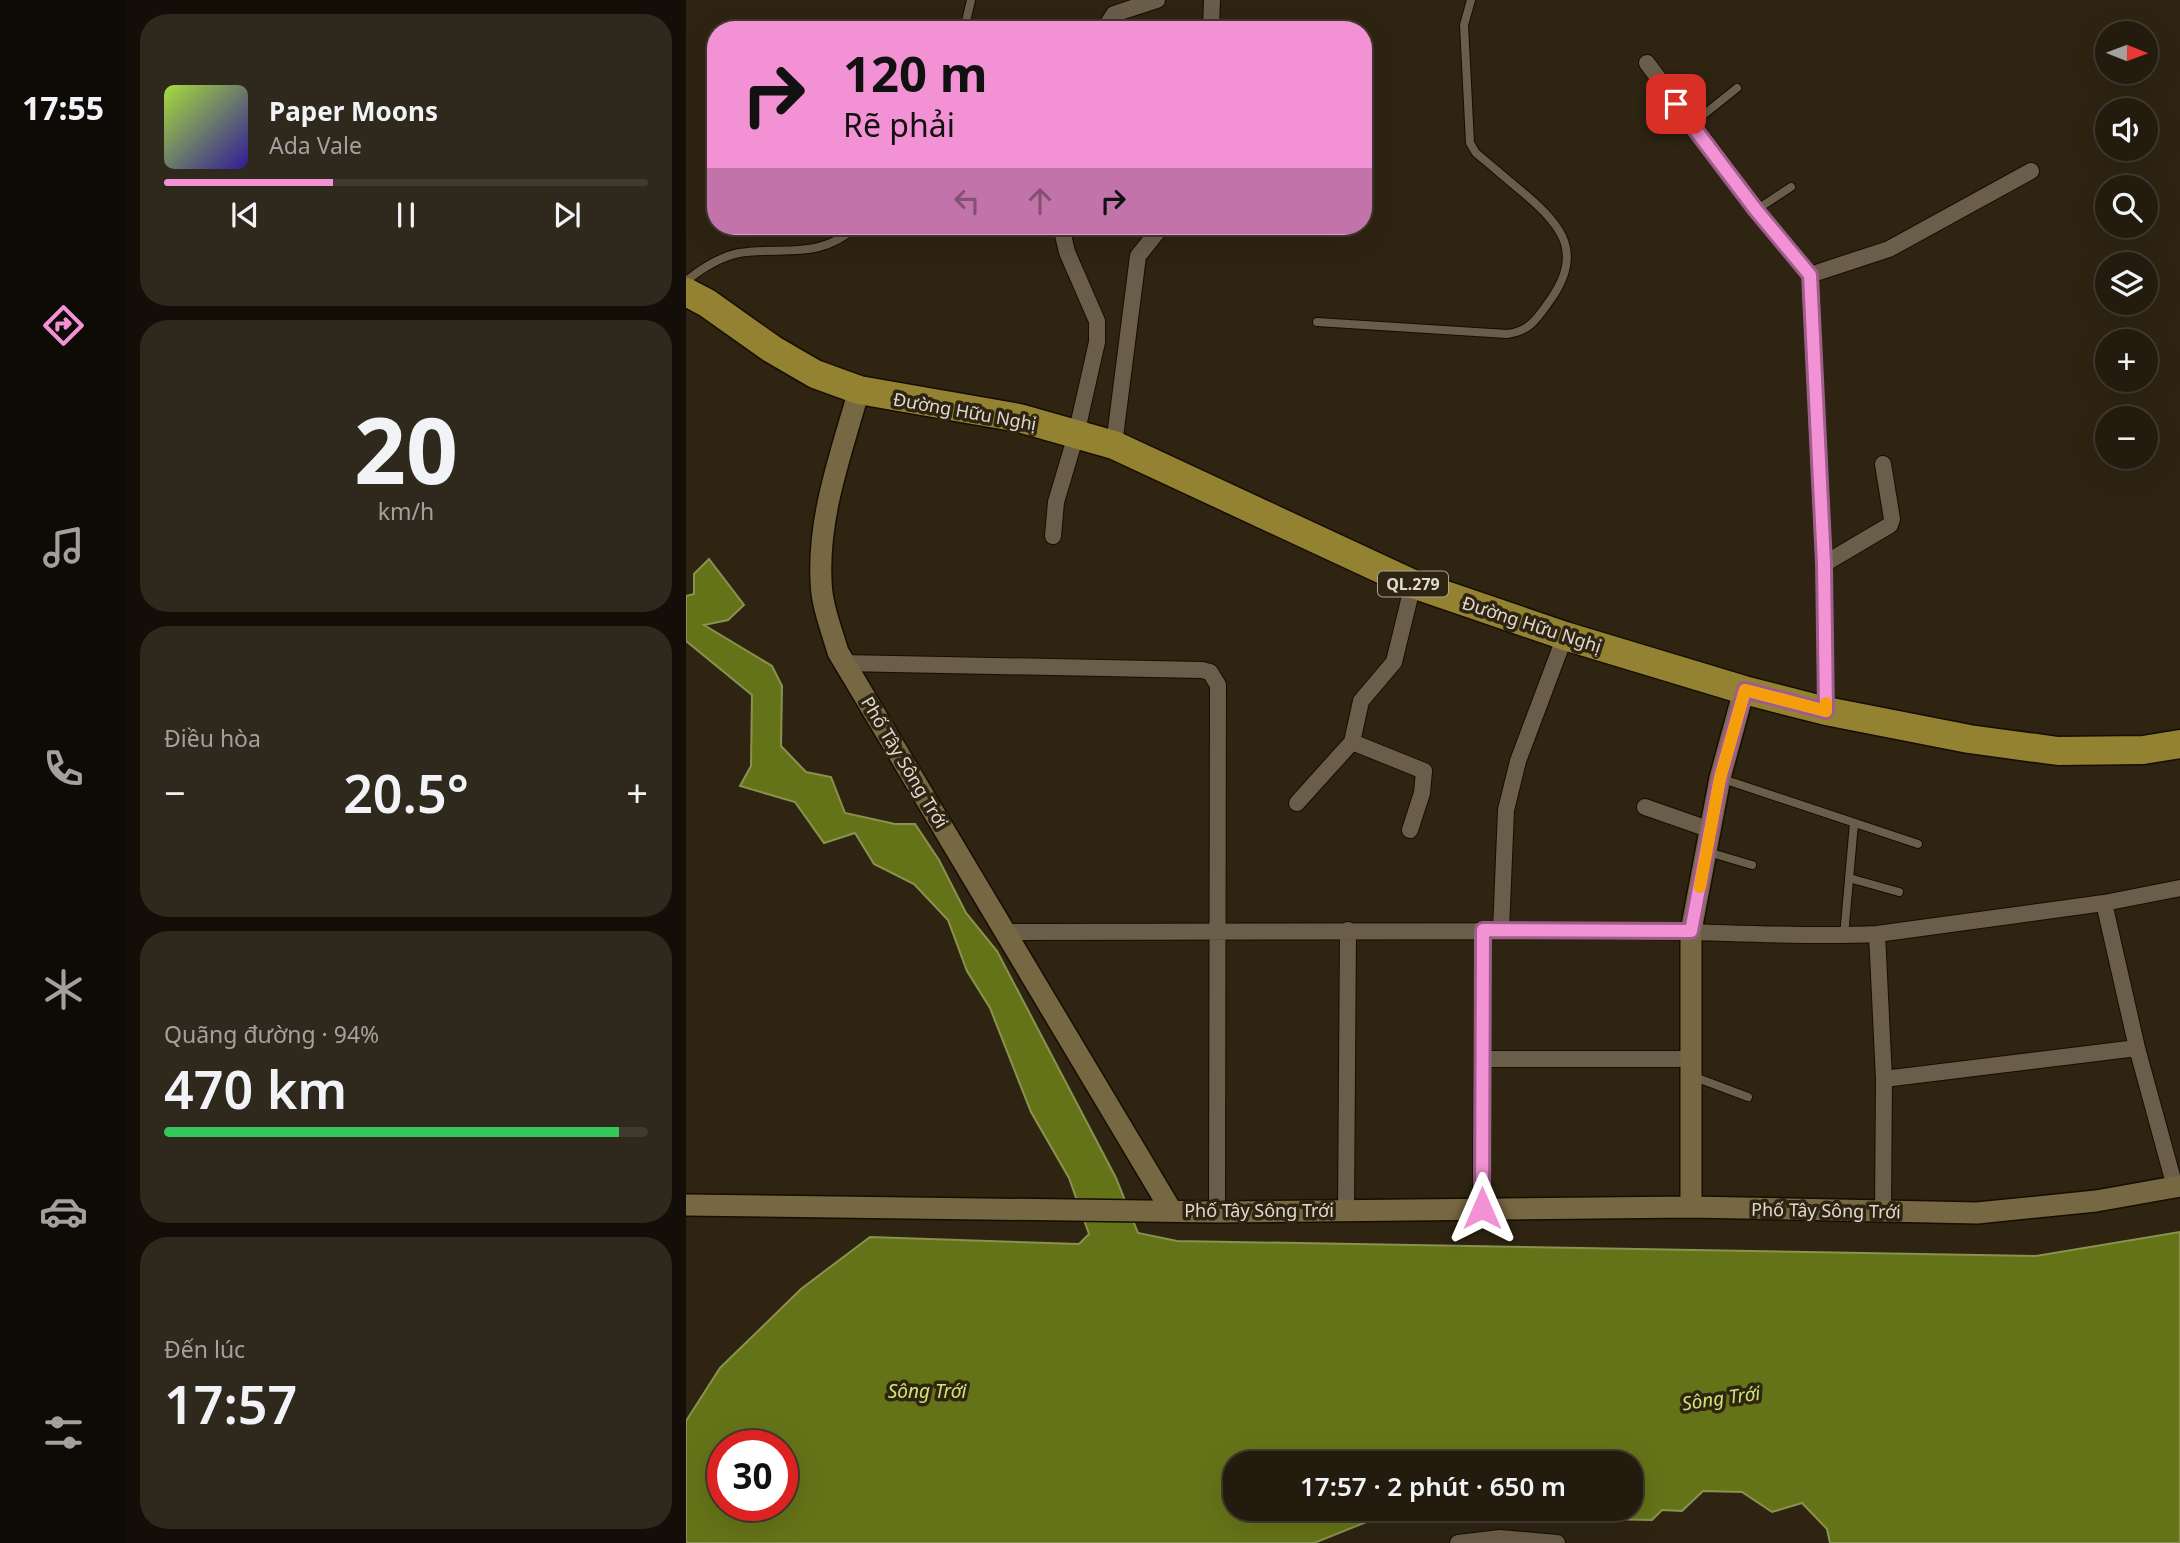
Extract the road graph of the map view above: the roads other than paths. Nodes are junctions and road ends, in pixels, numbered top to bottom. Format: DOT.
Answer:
graph roads {
  1 [pos="971,0"];
  2 [pos="1157,0"];
  3 [pos="1212,0"];
  4 [pos="1471,0"];
  5 [pos="966,21"];
  6 [pos="1110,21"];
  7 [pos="1211,21"];
  8 [pos="1647,64"];
  9 [pos="1737,88"];
  10 [pos="1692,124"];
  11 [pos="2031,171"];
  12 [pos="1791,187"];
  13 [pos="1756,210"];
  14 [pos="844,235"];
  15 [pos="1063,235"];
  16 [pos="1155,235"];
  17 [pos="1810,275"];
  18 [pos="686,281"];
  19 [pos="686,292"];
  20 [pos="1317,322"];
  21 [pos="859,390"];
  22 [pos="1076,435"];
  23 [pos="1114,445"];
  24 [pos="1883,464"];
  25 [pos="1053,536"];
  26 [pos="1824,564"];
  27 [pos="1413,584"];
  28 [pos="1565,636"];
  29 [pos="843,663"];
  30 [pos="1745,690"];
  31 [pos="1826,711"];
  32 [pos="1352,742"];
  33 [pos="2180,744"];
  34 [pos="1720,778"];
  35 [pos="1297,803"];
  36 [pos="1645,807"];
  37 [pos="1854,823"];
  38 [pos="1410,830"];
  39 [pos="1711,830"];
  40 [pos="1918,844"];
  41 [pos="1708,852"];
  42 [pos="1752,864"];
  43 [pos="1849,878"];
  44 [pos="2180,888"];
  45 [pos="1899,892"];
  46 [pos="2104,903"];
  47 [pos="1217,929"];
  48 [pos="1348,930"];
  49 [pos="1483,930"];
  50 [pos="1501,930"];
  51 [pos="1691,931"];
  52 [pos="1006,932"];
  53 [pos="1877,934"];
  54 [pos="1844,936"];
  55 [pos="2137,1048"];
  56 [pos="1482,1059"];
  57 [pos="1692,1067"];
  58 [pos="1884,1079"];
  59 [pos="1748,1097"];
  60 [pos="2177,1187"];
  61 [pos="686,1205"];
  62 [pos="1691,1207"];
  63 [pos="1482,1208"];
  64 [pos="1171,1210"];
  65 [pos="1346,1211"];
  66 [pos="1883,1211"];
  67 [pos="1217,1212"];
  68 [pos="1458,1543"];
  69 [pos="1557,1543"];
  1 -- 5 [label="lane"];
  2 -- 6 [label="street"];
  3 -- 7 [label="street"];
  4 -- 20 [label="lane"];
  8 -- 10 [label="street"];
  9 -- 10 [label="lane"];
  10 -- 13 [label="street"];
  11 -- 17 [label="street"];
  12 -- 13 [label="lane"];
  13 -- 17 [label="street"];
  14 -- 18 [label="lane"];
  15 -- 22 [label="street"];
  16 -- 23 [label="street"];
  17 -- 26 [label="street"];
  19 -- 21 [label="highway, Đường Hữu Nghị / QL.279"];
  21 -- 22 [label="highway, Đường Hữu Nghị / QL.279"];
  21 -- 29 [label="street, Phố Tây Sông Trới"];
  22 -- 23 [label="highway, Đường Hữu Nghị / QL.279"];
  22 -- 25 [label="street"];
  23 -- 27 [label="highway, Đường Hữu Nghị / QL.279"];
  24 -- 26 [label="street"];
  26 -- 31 [label="street"];
  27 -- 28 [label="highway, Đường Hữu Nghị / QL.279"];
  27 -- 32 [label="street"];
  28 -- 30 [label="highway, Đường Hữu Nghị / QL.279"];
  28 -- 50 [label="street"];
  29 -- 47 [label="street"];
  29 -- 52 [label="street, Phố Tây Sông Trới"];
  30 -- 31 [label="highway, Đường Hữu Nghị / QL.279"];
  30 -- 34 [label="street"];
  31 -- 33 [label="highway, Đường Hữu Nghị / QL.279"];
  32 -- 35 [label="street"];
  32 -- 38 [label="street"];
  34 -- 37 [label="lane"];
  34 -- 39 [label="street"];
  36 -- 39 [label="street"];
  37 -- 40 [label="lane"];
  37 -- 43 [label="lane"];
  39 -- 41 [label="street"];
  41 -- 42 [label="lane"];
  41 -- 51 [label="street"];
  43 -- 45 [label="lane"];
  43 -- 54 [label="lane"];
  44 -- 46 [label="street"];
  46 -- 53 [label="street"];
  46 -- 55 [label="street"];
  47 -- 48 [label="street"];
  47 -- 52 [label="street"];
  47 -- 67 [label="street"];
  48 -- 49 [label="street"];
  48 -- 65 [label="street"];
  49 -- 50 [label="street"];
  49 -- 56 [label="street"];
  50 -- 51 [label="street"];
  51 -- 54 [label="street"];
  51 -- 57 [label="street"];
  52 -- 64 [label="street, Phố Tây Sông Trới"];
  53 -- 54 [label="street"];
  53 -- 58 [label="street"];
  55 -- 58 [label="street"];
  55 -- 60 [label="street"];
  56 -- 57 [label="street"];
  56 -- 63 [label="street"];
  57 -- 59 [label="lane"];
  57 -- 62 [label="street"];
  58 -- 66 [label="street"];
  60 -- 66 [label="street, Phố Tây Sông Trới"];
  61 -- 64 [label="street"];
  62 -- 63 [label="street, Phố Tây Sông Trới"];
  62 -- 66 [label="street, Phố Tây Sông Trới"];
  63 -- 65 [label="street, Phố Tây Sông Trới"];
  64 -- 67 [label="street, Phố Tây Sông Trới"];
  65 -- 67 [label="street, Phố Tây Sông Trới"];
  68 -- 69 [label="street"];
}
